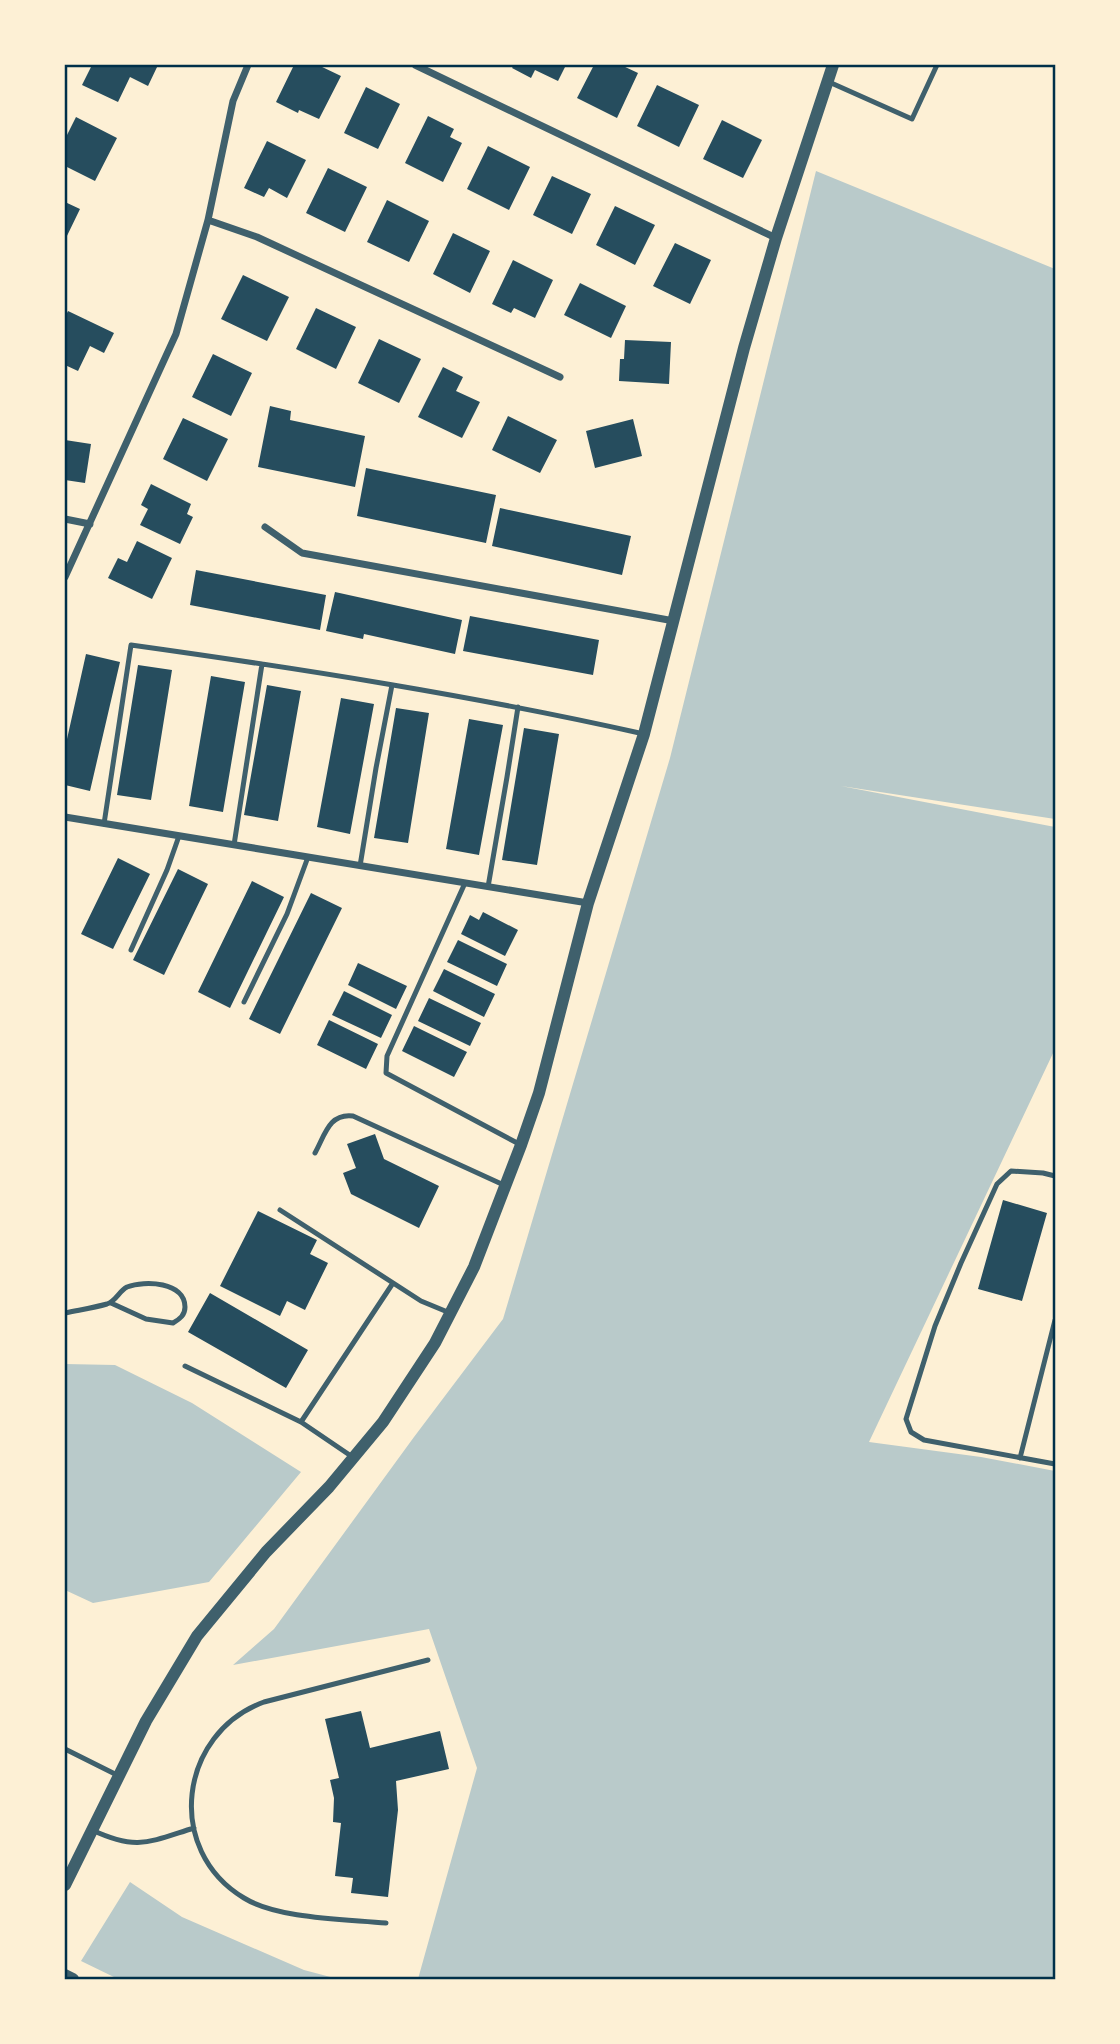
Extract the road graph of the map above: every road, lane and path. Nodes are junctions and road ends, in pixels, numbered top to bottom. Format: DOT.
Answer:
graph roads {
  1 [pos="248,65"];
  2 [pos="415,65"];
  3 [pos="833,65"];
  4 [pos="937,65"];
  5 [pos="827,81"];
  6 [pos="208,220"];
  7 [pos="776,239"];
  8 [pos="560,377"];
  9 [pos="65,519"];
  10 [pos="90,523"];
  11 [pos="265,527"];
  12 [pos="65,577"];
  13 [pos="674,621"];
  14 [pos="262,664"];
  15 [pos="392,685"];
  16 [pos="517,707"];
  17 [pos="644,734"];
  18 [pos="65,817"];
  19 [pos="104,824"];
  20 [pos="179,836"];
  21 [pos="234,845"];
  22 [pos="308,858"];
  23 [pos="360,866"];
  24 [pos="465,883"];
  25 [pos="488,887"];
  26 [pos="588,904"];
  27 [pos="131,950"];
  28 [pos="244,1002"];
  29 [pos="521,1145"];
  30 [pos="315,1153"];
  31 [pos="1055,1176"];
  32 [pos="506,1186"];
  33 [pos="280,1210"];
  34 [pos="393,1283"];
  35 [pos="111,1303"];
  36 [pos="65,1313"];
  37 [pos="450,1313"];
  38 [pos="1055,1320"];
  39 [pos="185,1366"];
  40 [pos="302,1422"];
  41 [pos="354,1458"];
  42 [pos="1020,1458"];
  43 [pos="1055,1464"];
  44 [pos="428,1660"];
  45 [pos="65,1749"];
  46 [pos="119,1776"];
  47 [pos="194,1828"];
  48 [pos="92,1830"];
  49 [pos="65,1885"];
  50 [pos="386,1923"];
  51 [pos="65,1975"];
  52 [pos="73,1979"];
  1 -- 6 [label="street"];
  2 -- 7 [label="street"];
  3 -- 5 [label="street"];
  4 -- 5 [label="lane"];
  5 -- 7 [label="street"];
  6 -- 8 [label="street"];
  6 -- 10 [label="street"];
  7 -- 13 [label="street"];
  9 -- 10 [label="street"];
  10 -- 12 [label="street"];
  11 -- 13 [label="street"];
  13 -- 17 [label="street"];
  14 -- 15 [label="lane"];
  14 -- 19 [label="lane"];
  14 -- 21 [label="lane"];
  15 -- 16 [label="lane"];
  15 -- 23 [label="lane"];
  16 -- 17 [label="lane"];
  16 -- 25 [label="lane"];
  17 -- 26 [label="street"];
  18 -- 19 [label="street"];
  19 -- 20 [label="street"];
  20 -- 21 [label="street"];
  20 -- 27 [label="lane"];
  21 -- 22 [label="street"];
  22 -- 23 [label="street"];
  22 -- 28 [label="lane"];
  23 -- 24 [label="street"];
  24 -- 25 [label="street"];
  24 -- 29 [label="lane"];
  25 -- 26 [label="street"];
  26 -- 29 [label="street"];
  29 -- 32 [label="street"];
  30 -- 32 [label="lane"];
  31 -- 42 [label="lane"];
  32 -- 37 [label="street"];
  33 -- 34 [label="lane"];
  34 -- 37 [label="lane"];
  34 -- 40 [label="lane"];
  35 -- 35 [label="lane"];
  35 -- 36 [label="lane"];
  37 -- 41 [label="street"];
  38 -- 42 [label="lane"];
  39 -- 40 [label="lane"];
  40 -- 41 [label="lane"];
  41 -- 46 [label="street"];
  42 -- 43 [label="lane"];
  44 -- 47 [label="lane"];
  45 -- 46 [label="lane"];
  46 -- 48 [label="street"];
  47 -- 48 [label="lane"];
  47 -- 50 [label="lane"];
  48 -- 49 [label="street"];
  51 -- 52 [label="street"];
}
